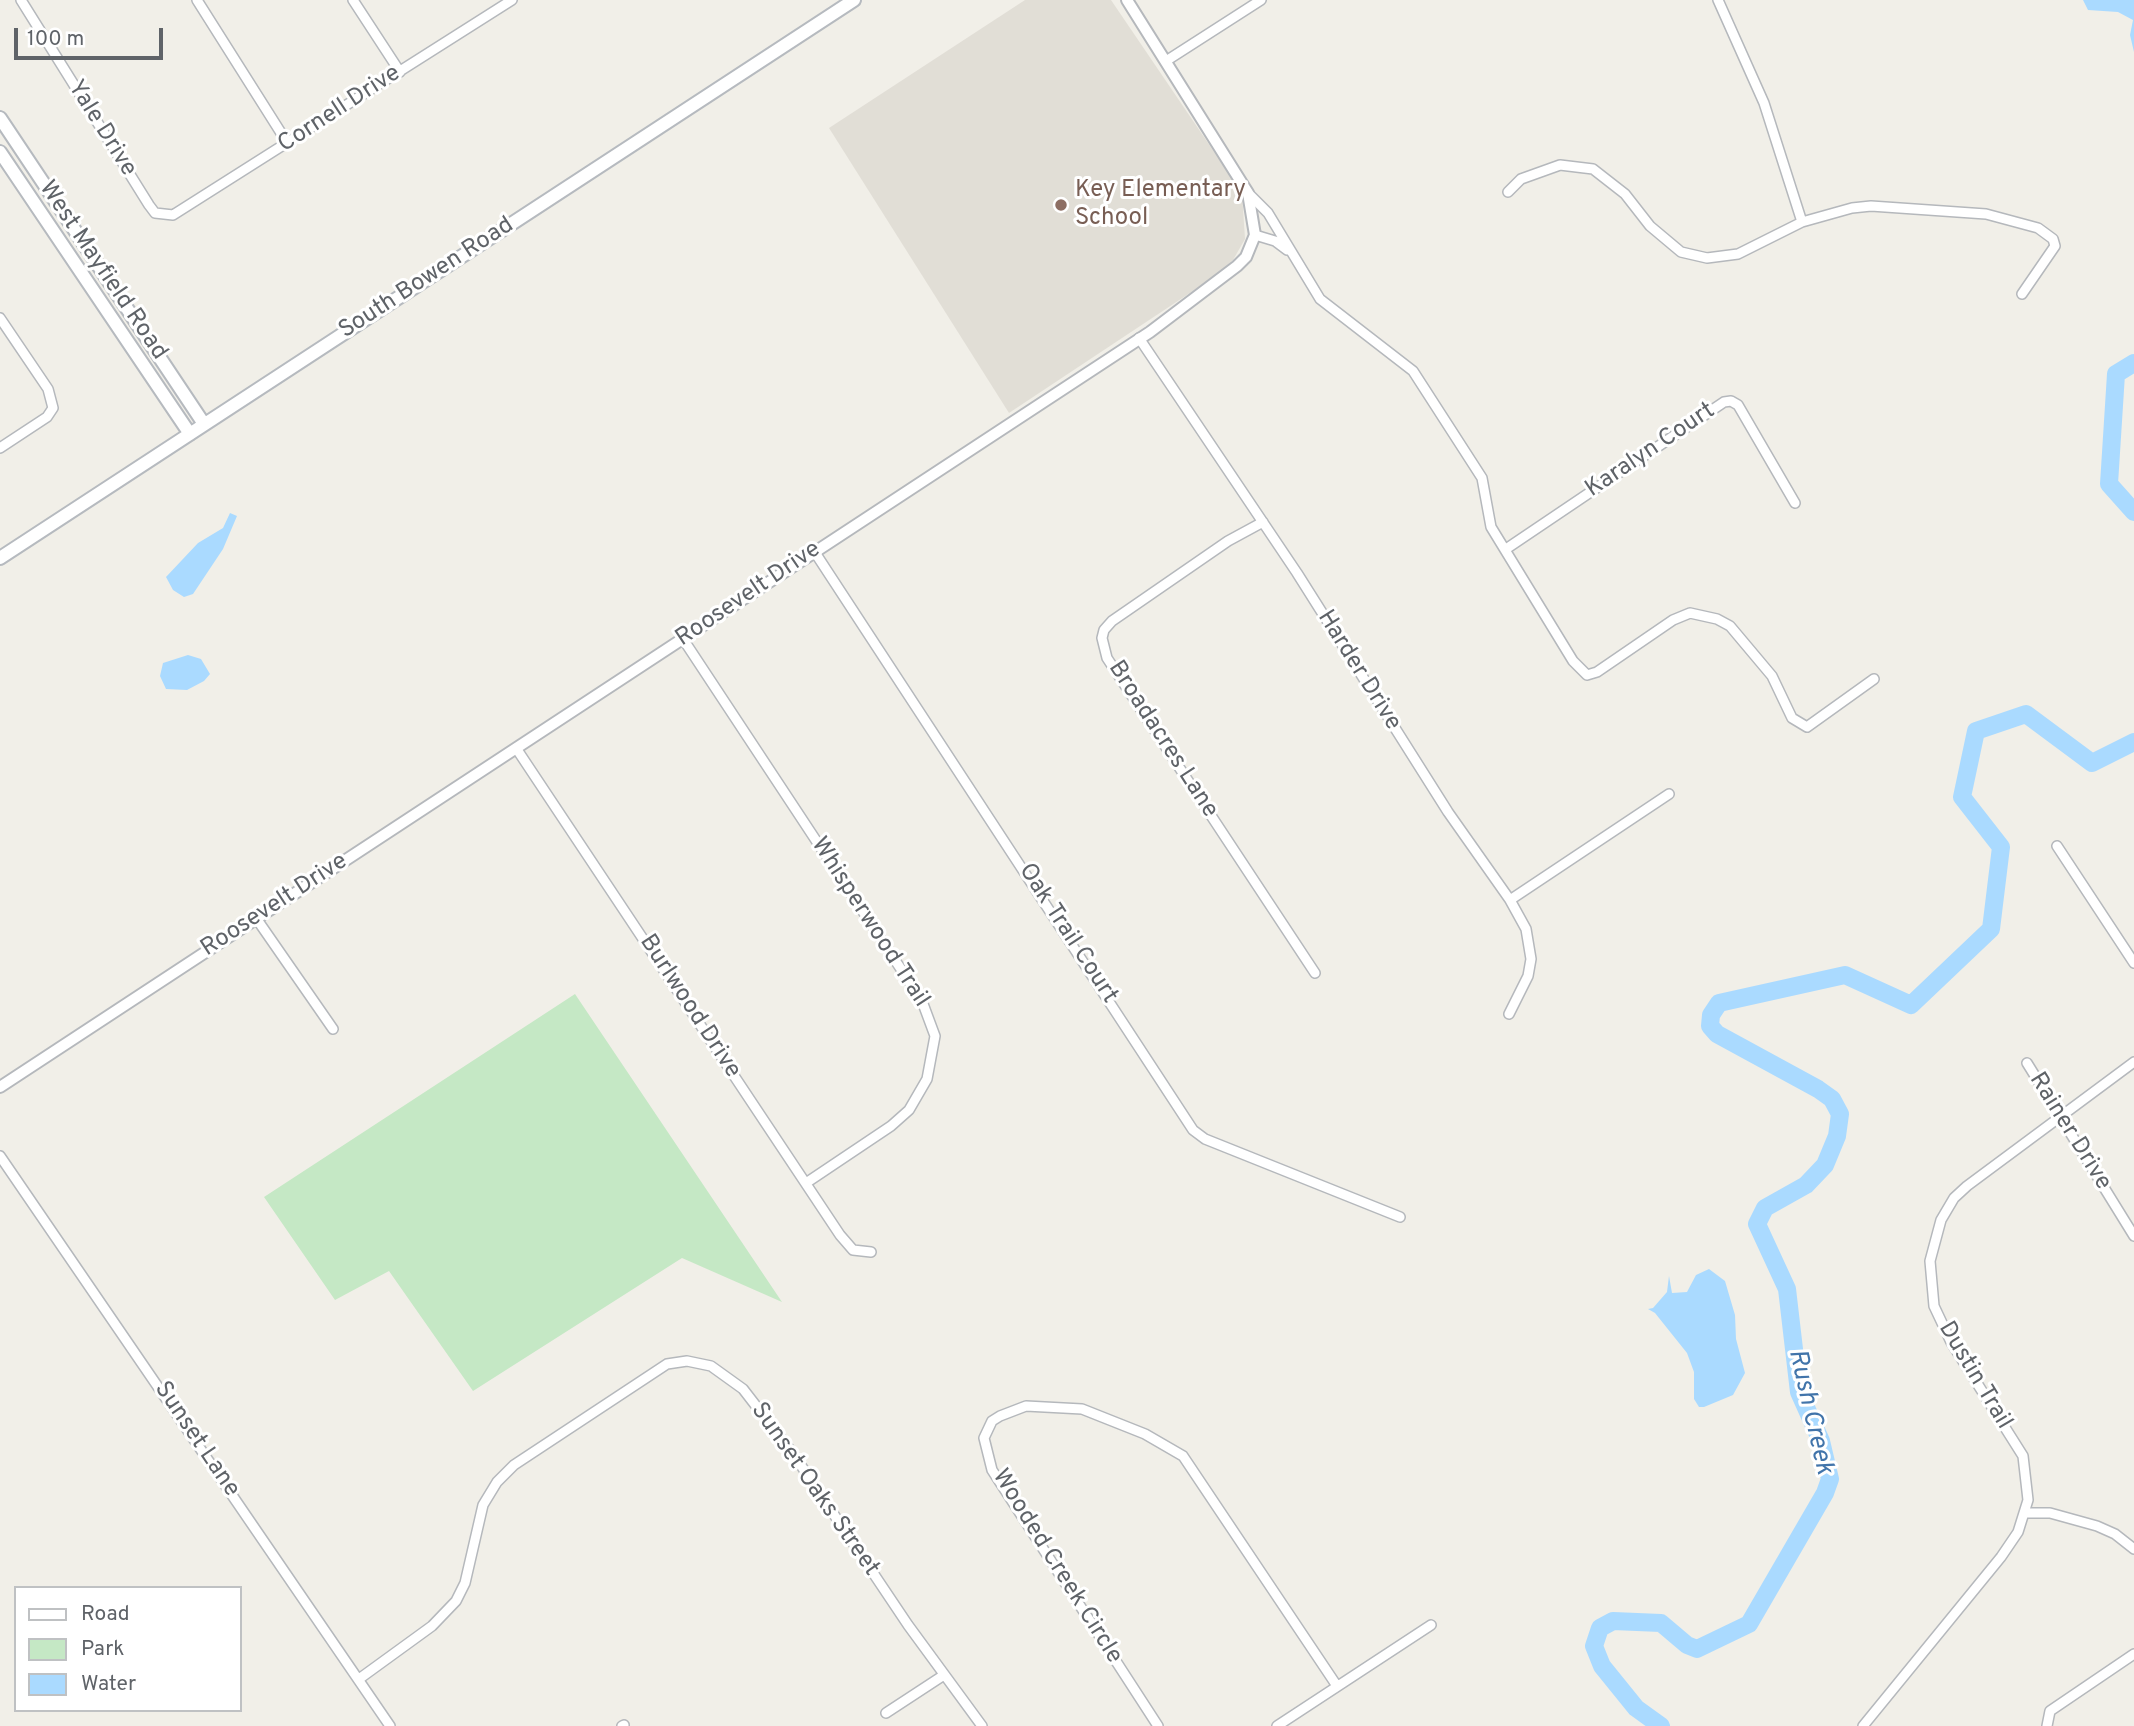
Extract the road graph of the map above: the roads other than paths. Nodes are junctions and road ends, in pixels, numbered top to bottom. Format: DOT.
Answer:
graph roads {
  1 [pos="21,0"];
  2 [pos="197,0"];
  3 [pos="353,0"];
  4 [pos="854,0"];
  5 [pos="1127,0"];
  6 [pos="1261,0"];
  7 [pos="1718,0"];
  8 [pos="510,1"];
  9 [pos="1166,61"];
  10 [pos="400,72"];
  11 [pos="0,118"];
  12 [pos="288,144"];
  13 [pos="0,152"];
  14 [pos="1508,192"];
  15 [pos="1248,193"];
  16 [pos="165,215"];
  17 [pos="1802,222"];
  18 [pos="1255,235"];
  19 [pos="1291,254"];
  20 [pos="2022,294"];
  21 [pos="0,318"];
  22 [pos="1139,338"];
  23 [pos="204,424"];
  24 [pos="190,434"];
  25 [pos="0,448"];
  26 [pos="1796,503"];
  27 [pos="1263,522"];
  28 [pos="1506,549"];
  29 [pos="814,551"];
  30 [pos="0,558"];
  31 [pos="683,639"];
  32 [pos="1874,679"];
  33 [pos="516,748"];
  34 [pos="1669,794"];
  35 [pos="2057,846"];
  36 [pos="1510,901"];
  37 [pos="256,918"];
  38 [pos="2134,963"];
  39 [pos="1315,973"];
  40 [pos="1509,1014"];
  41 [pos="333,1029"];
  42 [pos="2134,1062"];
  43 [pos="2027,1063"];
  44 [pos="0,1087"];
  45 [pos="2059,1118"];
  46 [pos="0,1156"];
  47 [pos="806,1183"];
  48 [pos="1400,1217"];
  49 [pos="2134,1236"];
  50 [pos="871,1252"];
  51 [pos="2025,1513"];
  52 [pos="2134,1549"];
  53 [pos="1430,1625"];
  54 [pos="2134,1654"];
  55 [pos="944,1675"];
  56 [pos="359,1679"];
  57 [pos="1337,1686"];
  58 [pos="886,1713"];
  59 [pos="390,1726"];
  60 [pos="982,1726"];
  61 [pos="1158,1726"];
  62 [pos="1277,1726"];
  63 [pos="1863,1726"];
  64 [pos="2047,1726"];
  1 -- 16 [label="street, Yale Drive"];
  2 -- 12 [label="street"];
  3 -- 10 [label="street"];
  4 -- 23 [label="main road, South Bowen Road"];
  5 -- 9 [label="street"];
  6 -- 9 [label="street"];
  7 -- 17 [label="street"];
  8 -- 10 [label="street, Cornell Drive"];
  9 -- 15 [label="street"];
  10 -- 12 [label="street, Cornell Drive"];
  11 -- 23 [label="main road, West Mayfield Road"];
  12 -- 16 [label="street, Cornell Drive"];
  13 -- 24 [label="main road"];
  14 -- 17 [label="street"];
  15 -- 18 [label="street"];
  15 -- 19 [label="street"];
  17 -- 20 [label="street"];
  18 -- 19 [label="street"];
  18 -- 22 [label="street, Roosevelt Drive"];
  19 -- 28 [label="street"];
  21 -- 25 [label="street"];
  22 -- 27 [label="street, Harder Drive"];
  22 -- 29 [label="street, Roosevelt Drive"];
  23 -- 24 [label="main road, South Bowen Road"];
  24 -- 30 [label="main road, South Bowen Road"];
  26 -- 28 [label="street, Karalyn Court"];
  27 -- 36 [label="street, Harder Drive"];
  27 -- 39 [label="street, Broadacres Lane"];
  28 -- 32 [label="street"];
  29 -- 31 [label="street, Roosevelt Drive"];
  29 -- 48 [label="street, Oak Trail Court"];
  31 -- 33 [label="street, Roosevelt Drive"];
  31 -- 47 [label="street, Whisperwood Trail"];
  33 -- 37 [label="street, Roosevelt Drive"];
  33 -- 47 [label="street, Burlwood Drive"];
  34 -- 36 [label="street"];
  35 -- 38 [label="street"];
  36 -- 40 [label="street, Harder Drive"];
  37 -- 41 [label="street"];
  37 -- 44 [label="street, Roosevelt Drive"];
  42 -- 45 [label="street, Dustin Trail"];
  43 -- 45 [label="street, Rainer Drive"];
  45 -- 49 [label="street, Rainer Drive"];
  45 -- 51 [label="street, Dustin Trail"];
  46 -- 56 [label="street, Sunset Lane"];
  47 -- 50 [label="street, Burlwood Drive"];
  51 -- 52 [label="street"];
  51 -- 63 [label="street, Dustin Trail"];
  53 -- 57 [label="street"];
  54 -- 64 [label="street"];
  55 -- 56 [label="street, Sunset Oaks Street"];
  55 -- 58 [label="street"];
  55 -- 60 [label="street, Sunset Oaks Street"];
  56 -- 59 [label="street, Sunset Lane"];
  57 -- 61 [label="street, Wooded Creek Circle"];
  57 -- 62 [label="street"];
}
